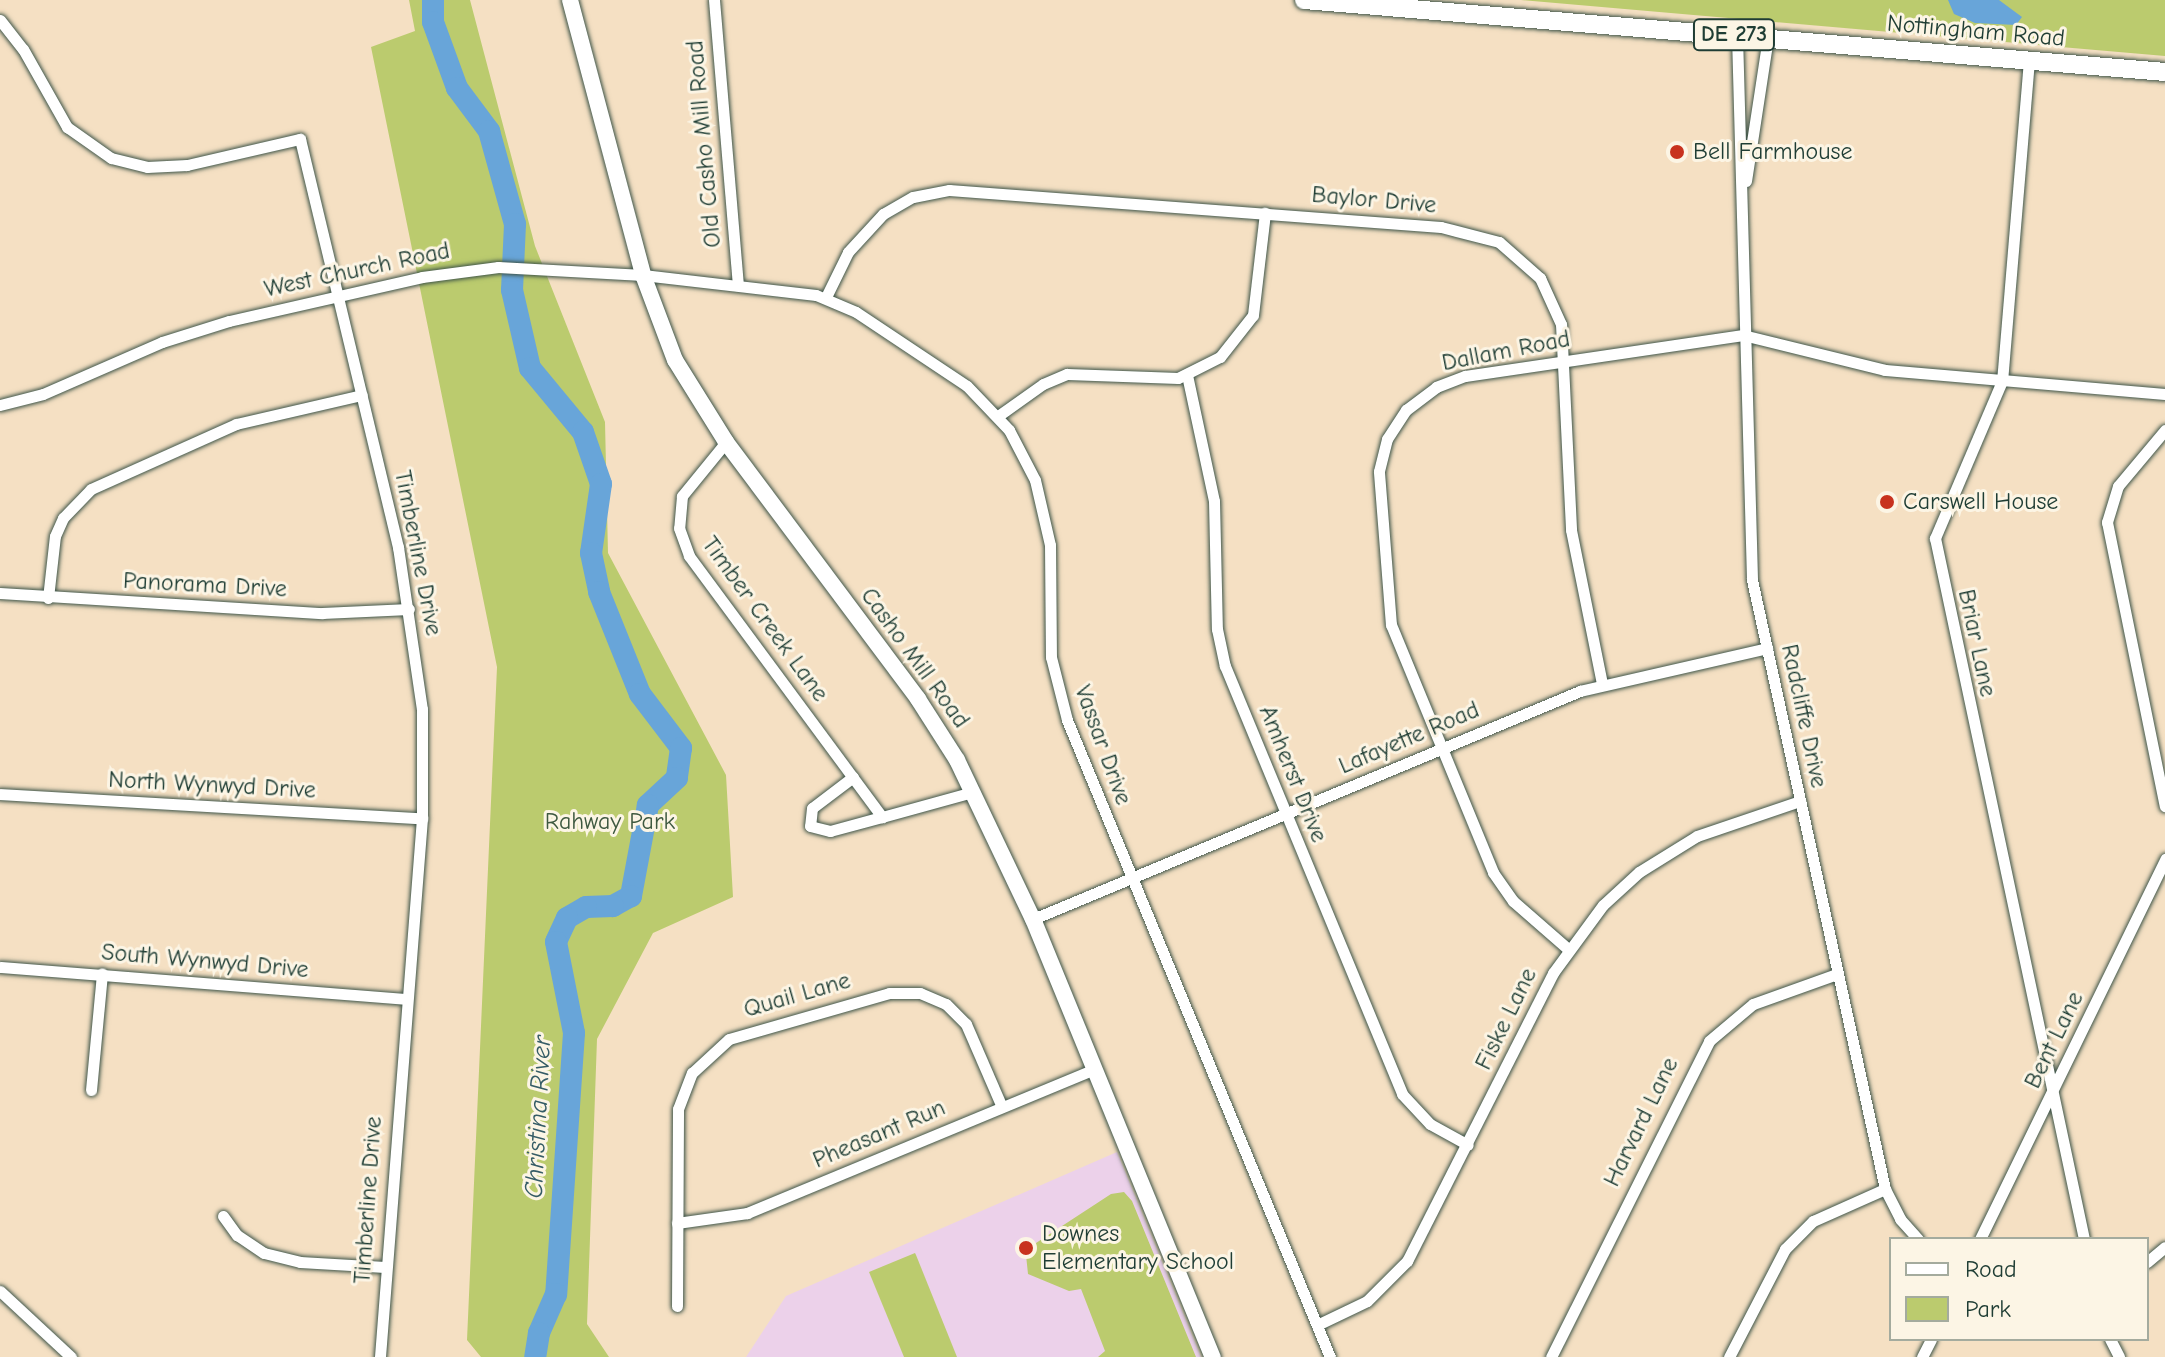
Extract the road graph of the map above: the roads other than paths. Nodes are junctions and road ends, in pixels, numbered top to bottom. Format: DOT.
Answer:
graph roads {
  1 [pos="570,0"];
  2 [pos="714,0"];
  3 [pos="1304,0"];
  4 [pos="0,20"];
  5 [pos="1737,35"];
  6 [pos="1768,38"];
  7 [pos="2029,60"];
  8 [pos="2165,72"];
  9 [pos="1745,185"];
  10 [pos="1265,213"];
  11 [pos="643,275"];
  12 [pos="738,285"];
  13 [pos="338,295"];
  14 [pos="826,297"];
  15 [pos="1743,335"];
  16 [pos="1566,361"];
  17 [pos="1187,375"];
  18 [pos="2002,381"];
  19 [pos="2165,394"];
  20 [pos="362,395"];
  21 [pos="0,405"];
  22 [pos="998,416"];
  23 [pos="2165,430"];
  24 [pos="726,442"];
  25 [pos="0,593"];
  26 [pos="48,598"];
  27 [pos="409,609"];
  28 [pos="1767,648"];
  29 [pos="1602,684"];
  30 [pos="1440,749"];
  31 [pos="853,777"];
  32 [pos="973,792"];
  33 [pos="0,794"];
  34 [pos="1800,801"];
  35 [pos="2165,806"];
  36 [pos="1286,814"];
  37 [pos="882,817"];
  38 [pos="422,818"];
  39 [pos="2165,859"];
  40 [pos="1131,878"];
  41 [pos="1033,919"];
  42 [pos="1568,949"];
  43 [pos="0,967"];
  44 [pos="102,974"];
  45 [pos="1837,974"];
  46 [pos="406,999"];
  47 [pos="1094,1069"];
  48 [pos="91,1090"];
  49 [pos="2053,1093"];
  50 [pos="1002,1107"];
  51 [pos="1468,1145"];
  52 [pos="1885,1189"];
  53 [pos="223,1216"];
  54 [pos="677,1223"];
  55 [pos="1916,1237"];
  56 [pos="1981,1237"];
  57 [pos="2084,1237"];
  58 [pos="2165,1247"];
  59 [pos="2149,1260"];
  60 [pos="385,1267"];
  61 [pos="0,1291"];
  62 [pos="677,1306"];
  63 [pos="1317,1325"];
  64 [pos="71,1357"];
  65 [pos="380,1357"];
  66 [pos="1213,1357"];
  67 [pos="1330,1357"];
  68 [pos="1551,1357"];
  69 [pos="1729,1357"];
  1 -- 11 [label="street, Casho Mill Road"];
  2 -- 12 [label="street, Old Casho Mill Road"];
  3 -- 5 [label="main road, Nottingham Road / DE 273"];
  4 -- 13 [label="street, Timberline Drive"];
  5 -- 6 [label="main road, Nottingham Road / DE 273"];
  5 -- 9 [label="street, Radcliffe Drive"];
  6 -- 7 [label="main road, Nottingham Road / DE 273"];
  6 -- 9 [label="street, Radcliffe Drive"];
  7 -- 8 [label="main road, Nottingham Road / DE 273"];
  7 -- 18 [label="street, Briar Lane"];
  9 -- 15 [label="street, Radcliffe Drive"];
  10 -- 14 [label="street, Baylor Drive"];
  10 -- 16 [label="street, Baylor Drive"];
  10 -- 17 [label="street"];
  11 -- 12 [label="street, West Church Road"];
  11 -- 13 [label="street, West Church Road"];
  11 -- 24 [label="street, Casho Mill Road"];
  12 -- 14 [label="street, Vassar Drive"];
  13 -- 20 [label="street, Timberline Drive"];
  13 -- 21 [label="street, West Church Road"];
  14 -- 22 [label="street, Vassar Drive"];
  15 -- 16 [label="street, Dallam Road"];
  15 -- 18 [label="street, Dallam Road"];
  15 -- 28 [label="street, Radcliffe Drive"];
  16 -- 29 [label="street, Baylor Drive"];
  16 -- 30 [label="street, Dallam Road"];
  17 -- 22 [label="street"];
  17 -- 36 [label="street, Amherst Drive"];
  18 -- 19 [label="street, Dallam Road"];
  18 -- 49 [label="street, Briar Lane"];
  20 -- 26 [label="street"];
  20 -- 27 [label="street, Timberline Drive"];
  22 -- 40 [label="street, Vassar Drive"];
  23 -- 35 [label="street"];
  24 -- 31 [label="street, Timber Creek Lane"];
  24 -- 32 [label="street, Casho Mill Road"];
  25 -- 26 [label="street, Panorama Drive"];
  26 -- 27 [label="street, Panorama Drive"];
  27 -- 38 [label="street, Timberline Drive"];
  28 -- 29 [label="street, Lafayette Road"];
  28 -- 34 [label="street, Radcliffe Drive"];
  29 -- 30 [label="street, Lafayette Road"];
  30 -- 36 [label="street, Lafayette Road"];
  30 -- 42 [label="street, Dallam Road"];
  31 -- 37 [label="street, Timber Creek Lane"];
  31 -- 37 [label="street"];
  32 -- 37 [label="street"];
  32 -- 41 [label="street, Casho Mill Road"];
  33 -- 38 [label="street, North Wynwyd Drive"];
  34 -- 42 [label="street, Fiske Lane"];
  34 -- 45 [label="street, Radcliffe Drive"];
  36 -- 40 [label="street, Lafayette Road"];
  36 -- 51 [label="street, Amherst Drive"];
  38 -- 46 [label="street, Timberline Drive"];
  39 -- 49 [label="street, Bent Lane"];
  40 -- 41 [label="street, Lafayette Road"];
  40 -- 63 [label="street, Vassar Drive"];
  41 -- 47 [label="street, Casho Mill Road"];
  42 -- 51 [label="street, Fiske Lane"];
  43 -- 44 [label="street, South Wynwyd Drive"];
  44 -- 46 [label="street, South Wynwyd Drive"];
  44 -- 48 [label="street"];
  45 -- 52 [label="street, Radcliffe Drive"];
  45 -- 68 [label="street, Harvard Lane"];
  46 -- 60 [label="street, Timberline Drive"];
  47 -- 50 [label="street, Pheasant Run"];
  47 -- 66 [label="street, Casho Mill Road"];
  49 -- 56 [label="street, Bent Lane"];
  49 -- 57 [label="street, Briar Lane"];
  50 -- 54 [label="street, Pheasant Run"];
  50 -- 54 [label="street, Quail Lane"];
  51 -- 63 [label="street, Fiske Lane"];
  52 -- 55 [label="street, Radcliffe Drive"];
  52 -- 69 [label="street"];
  53 -- 60 [label="street"];
  54 -- 62 [label="street, Quail Lane"];
  58 -- 59 [label="street"];
  60 -- 65 [label="street, Timberline Drive"];
  61 -- 64 [label="street"];
  63 -- 67 [label="street, Vassar Drive"];
}
